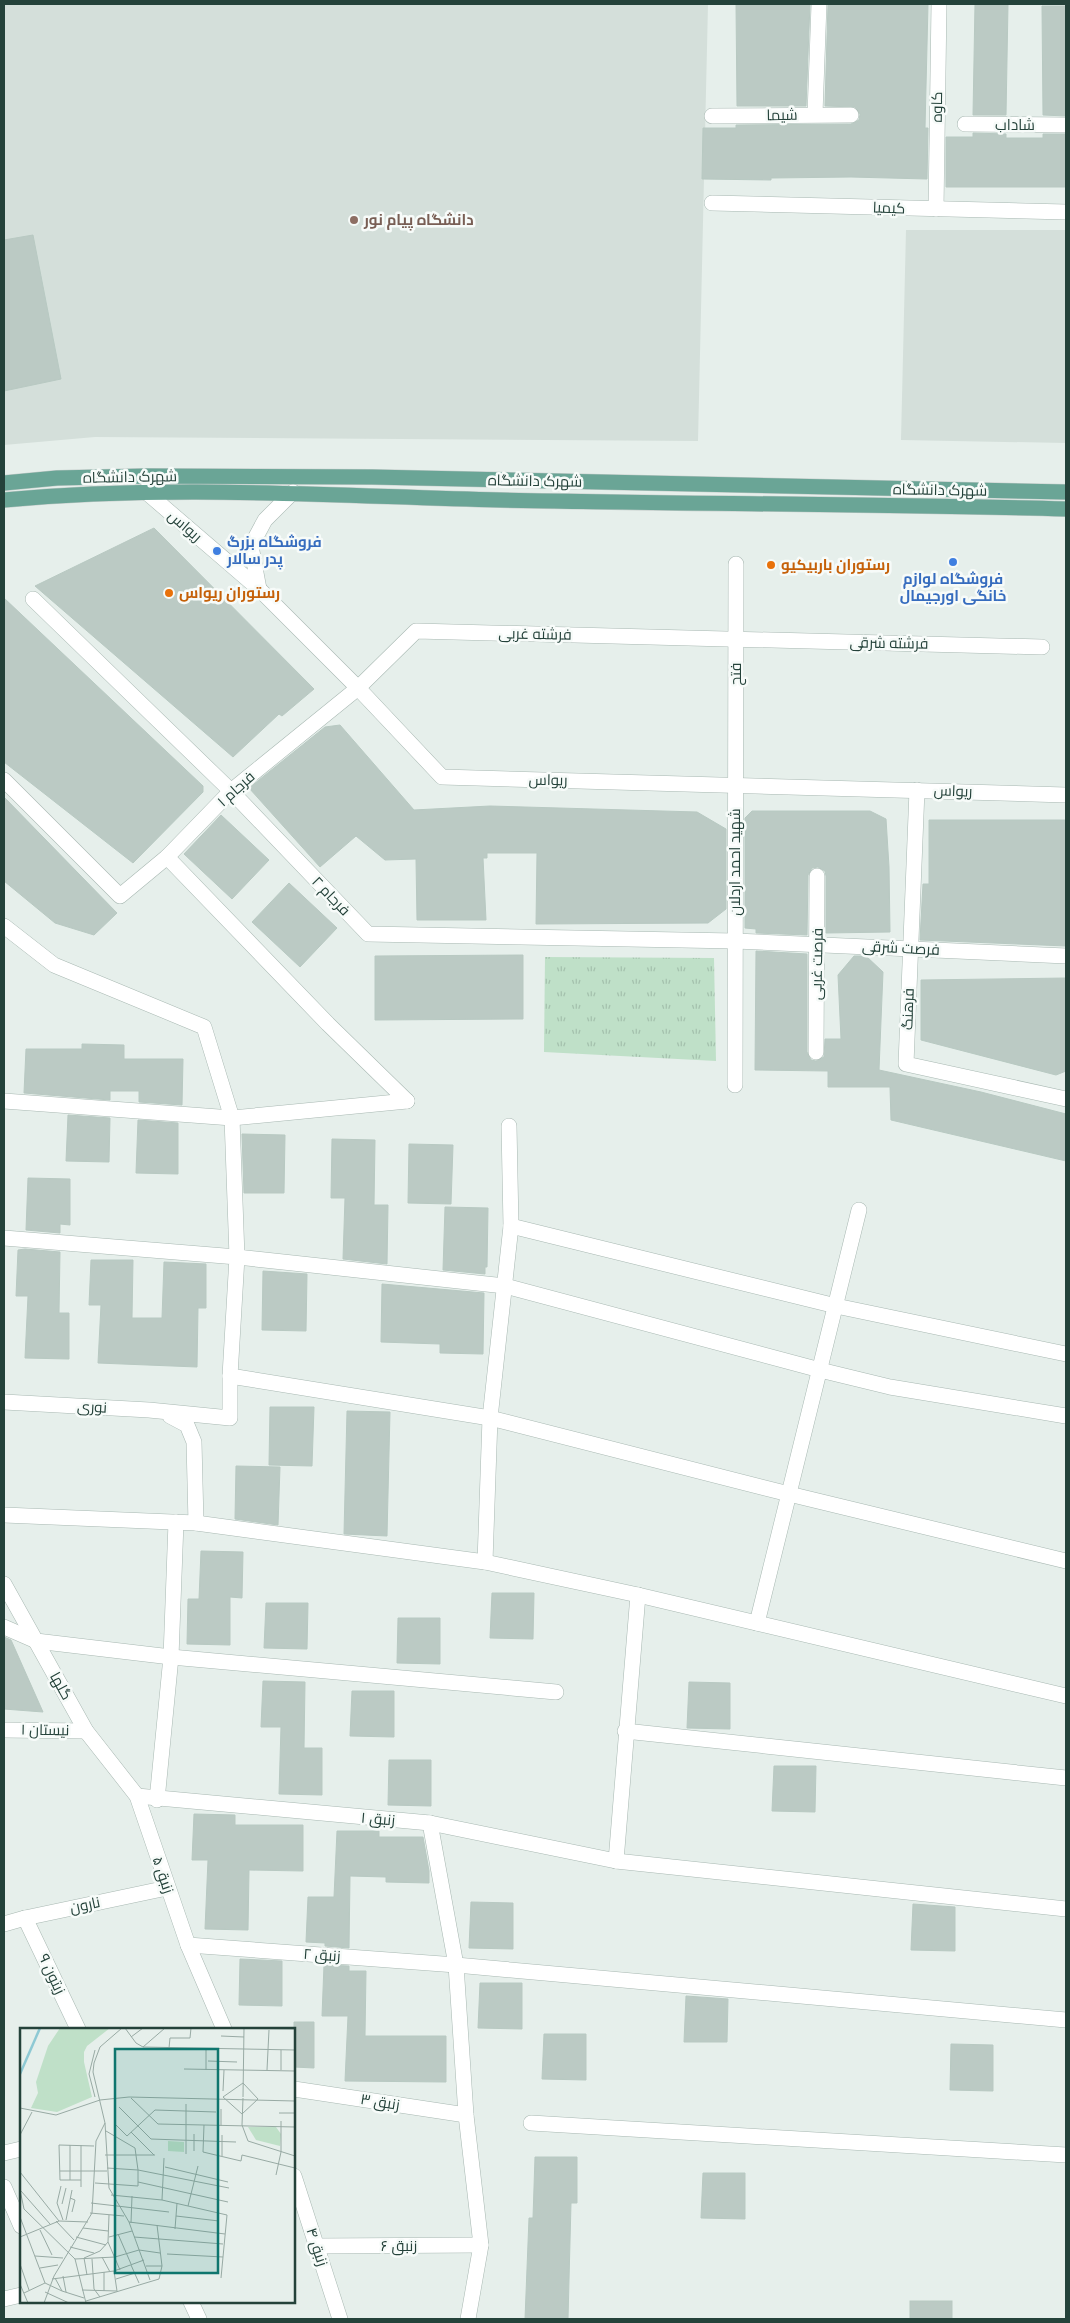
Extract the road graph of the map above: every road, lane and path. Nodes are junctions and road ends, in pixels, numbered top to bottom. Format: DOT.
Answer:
graph roads {
  1 [pos="819,4"];
  2 [pos="939,4"];
  3 [pos="816,114"];
  4 [pos="851,115"];
  5 [pos="712,116"];
  6 [pos="965,124"];
  7 [pos="1066,125"];
  8 [pos="712,203"];
  9 [pos="936,210"];
  10 [pos="1066,212"];
  11 [pos="4,483"];
  12 [pos="145,491"];
  13 [pos="293,492"];
  14 [pos="1066,492"];
  15 [pos="4,500"];
  16 [pos="1066,509"];
  17 [pos="736,564"];
  18 [pos="259,589"];
  19 [pos="33,599"];
  20 [pos="736,639"];
  21 [pos="1042,647"];
  22 [pos="358,688"];
  23 [pos="4,780"];
  24 [pos="736,784"];
  25 [pos="917,790"];
  26 [pos="231,791"];
  27 [pos="1066,795"];
  28 [pos="167,858"];
  29 [pos="817,876"];
  30 [pos="4,926"];
  31 [pos="735,940"];
  32 [pos="818,944"];
  33 [pos="910,948"];
  34 [pos="1066,956"];
  35 [pos="816,1052"];
  36 [pos="735,1085"];
  37 [pos="1066,1099"];
  38 [pos="4,1102"];
  39 [pos="232,1118"];
  40 [pos="509,1126"];
  41 [pos="859,1210"];
  42 [pos="511,1226"];
  43 [pos="4,1238"];
  44 [pos="237,1257"];
  45 [pos="505,1286"];
  46 [pos="836,1306"];
  47 [pos="1066,1354"];
  48 [pos="820,1370"];
  49 [pos="230,1376"];
  50 [pos="4,1402"];
  51 [pos="160,1411"];
  52 [pos="1066,1416"];
  53 [pos="490,1418"];
  54 [pos="789,1494"];
  55 [pos="4,1515"];
  56 [pos="176,1522"];
  57 [pos="196,1523"];
  58 [pos="1066,1561"];
  59 [pos="485,1562"];
  60 [pos="4,1584"];
  61 [pos="638,1595"];
  62 [pos="757,1623"];
  63 [pos="4,1627"];
  64 [pos="36,1641"];
  65 [pos="171,1657"];
  66 [pos="556,1692"];
  67 [pos="1066,1696"];
  68 [pos="4,1730"];
  69 [pos="86,1731"];
  70 [pos="625,1731"];
  71 [pos="1066,1778"];
  72 [pos="137,1796"];
  73 [pos="157,1800"];
  74 [pos="430,1823"];
  75 [pos="616,1861"];
  76 [pos="167,1888"];
  77 [pos="1066,1909"];
  78 [pos="25,1918"];
  79 [pos="4,1924"];
  80 [pos="188,1944"];
  81 [pos="456,1965"];
  82 [pos="1066,2020"];
  83 [pos="78,2028"];
  84 [pos="224,2028"];
  85 [pos="295,2089"];
  86 [pos="466,2115"];
  87 [pos="531,2123"];
  88 [pos="20,2149"];
  89 [pos="4,2153"];
  90 [pos="1066,2155"];
  91 [pos="295,2182"];
  92 [pos="4,2186"];
  93 [pos="20,2224"];
  94 [pos="481,2245"];
  95 [pos="316,2246"];
  96 [pos="20,2295"];
  97 [pos="4,2299"];
  98 [pos="190,2303"];
  99 [pos="197,2319"];
  100 [pos="340,2319"];
  101 [pos="468,2319"];
  1 -- 3 [label="street"];
  2 -- 9 [label="street, کاوه"];
  3 -- 4 [label="street, شیما"];
  3 -- 5 [label="street, شیما"];
  6 -- 7 [label="street, شاداب"];
  8 -- 9 [label="street, کیمیا"];
  9 -- 10 [label="street, کیمیا"];
  11 -- 14 [label="main road, شهرک دانشگاه"];
  12 -- 13 [label="main road"];
  12 -- 15 [label="main road"];
  12 -- 18 [label="street, ریواس"];
  13 -- 16 [label="main road"];
  13 -- 18 [label="street"];
  17 -- 20 [label="street, فتح"];
  18 -- 22 [label="street, ریواس"];
  19 -- 26 [label="street, فرجام ۲"];
  20 -- 21 [label="street, فرشته شرقی"];
  20 -- 22 [label="street, فرشته غربی"];
  20 -- 24 [label="street, فتح"];
  22 -- 24 [label="street, ریواس"];
  22 -- 26 [label="street, فرجام ۱"];
  23 -- 28 [label="street, فرجام ۱"];
  24 -- 25 [label="street, ریواس"];
  24 -- 31 [label="street, شهید احمد اردلان"];
  25 -- 27 [label="street, ریواس"];
  25 -- 33 [label="street, فرهنگ"];
  26 -- 28 [label="street, فرجام ۱"];
  26 -- 31 [label="street, فرجام ۲"];
  28 -- 39 [label="street"];
  29 -- 32 [label="street, فرصت غربی"];
  30 -- 39 [label="street"];
  31 -- 32 [label="street, فرصت شرقی"];
  31 -- 36 [label="street"];
  32 -- 33 [label="street, فرصت شرقی"];
  32 -- 35 [label="street, فرصت غربی"];
  33 -- 34 [label="street, فرصت شرقی"];
  33 -- 37 [label="street, فرهنگ"];
  38 -- 39 [label="street"];
  39 -- 44 [label="street"];
  40 -- 42 [label="street"];
  41 -- 46 [label="street"];
  42 -- 45 [label="street"];
  42 -- 46 [label="street"];
  43 -- 44 [label="street"];
  44 -- 45 [label="street"];
  44 -- 49 [label="street"];
  45 -- 48 [label="street"];
  45 -- 53 [label="street"];
  46 -- 47 [label="street"];
  46 -- 48 [label="street"];
  48 -- 52 [label="street"];
  48 -- 54 [label="street"];
  49 -- 51 [label="street, نوری"];
  49 -- 53 [label="street"];
  50 -- 51 [label="street, نوری"];
  51 -- 57 [label="street"];
  53 -- 54 [label="street"];
  53 -- 59 [label="street"];
  54 -- 58 [label="street"];
  54 -- 62 [label="street"];
  55 -- 56 [label="street"];
  56 -- 57 [label="street"];
  56 -- 65 [label="street"];
  57 -- 59 [label="street"];
  59 -- 61 [label="street"];
  60 -- 64 [label="street, گلها"];
  61 -- 62 [label="street"];
  61 -- 70 [label="street"];
  62 -- 67 [label="street"];
  63 -- 64 [label="street"];
  64 -- 65 [label="street"];
  64 -- 69 [label="street, گلها"];
  65 -- 66 [label="street"];
  65 -- 73 [label="street"];
  68 -- 69 [label="street, نیستان ۱"];
  69 -- 72 [label="street, زنبق ۵"];
  70 -- 71 [label="street"];
  70 -- 75 [label="street"];
  72 -- 73 [label="street, زنبق ۱"];
  72 -- 76 [label="street, زنبق ۵"];
  73 -- 74 [label="street, زنبق ۱"];
  74 -- 75 [label="street, زنبق ۱"];
  74 -- 81 [label="street"];
  75 -- 77 [label="street, زنبق ۱"];
  76 -- 78 [label="street, نارون"];
  76 -- 80 [label="street, زنبق ۵"];
  78 -- 79 [label="street, نارون"];
  78 -- 83 [label="street, زیتون ۹"];
  80 -- 81 [label="street, زنبق ۲"];
  80 -- 84 [label="street, زنبق ۵"];
  81 -- 82 [label="street, زنبق ۲"];
  81 -- 86 [label="street"];
  85 -- 86 [label="street, زنبق ۳"];
  86 -- 94 [label="street"];
  87 -- 90 [label="street"];
  88 -- 89 [label="street"];
  91 -- 95 [label="street, زنبق ۴"];
  92 -- 93 [label="street"];
  94 -- 95 [label="street, زنبق ۶"];
  94 -- 101 [label="street"];
  95 -- 100 [label="street, زنبق ۴"];
  96 -- 97 [label="street"];
  98 -- 99 [label="street"];
}
